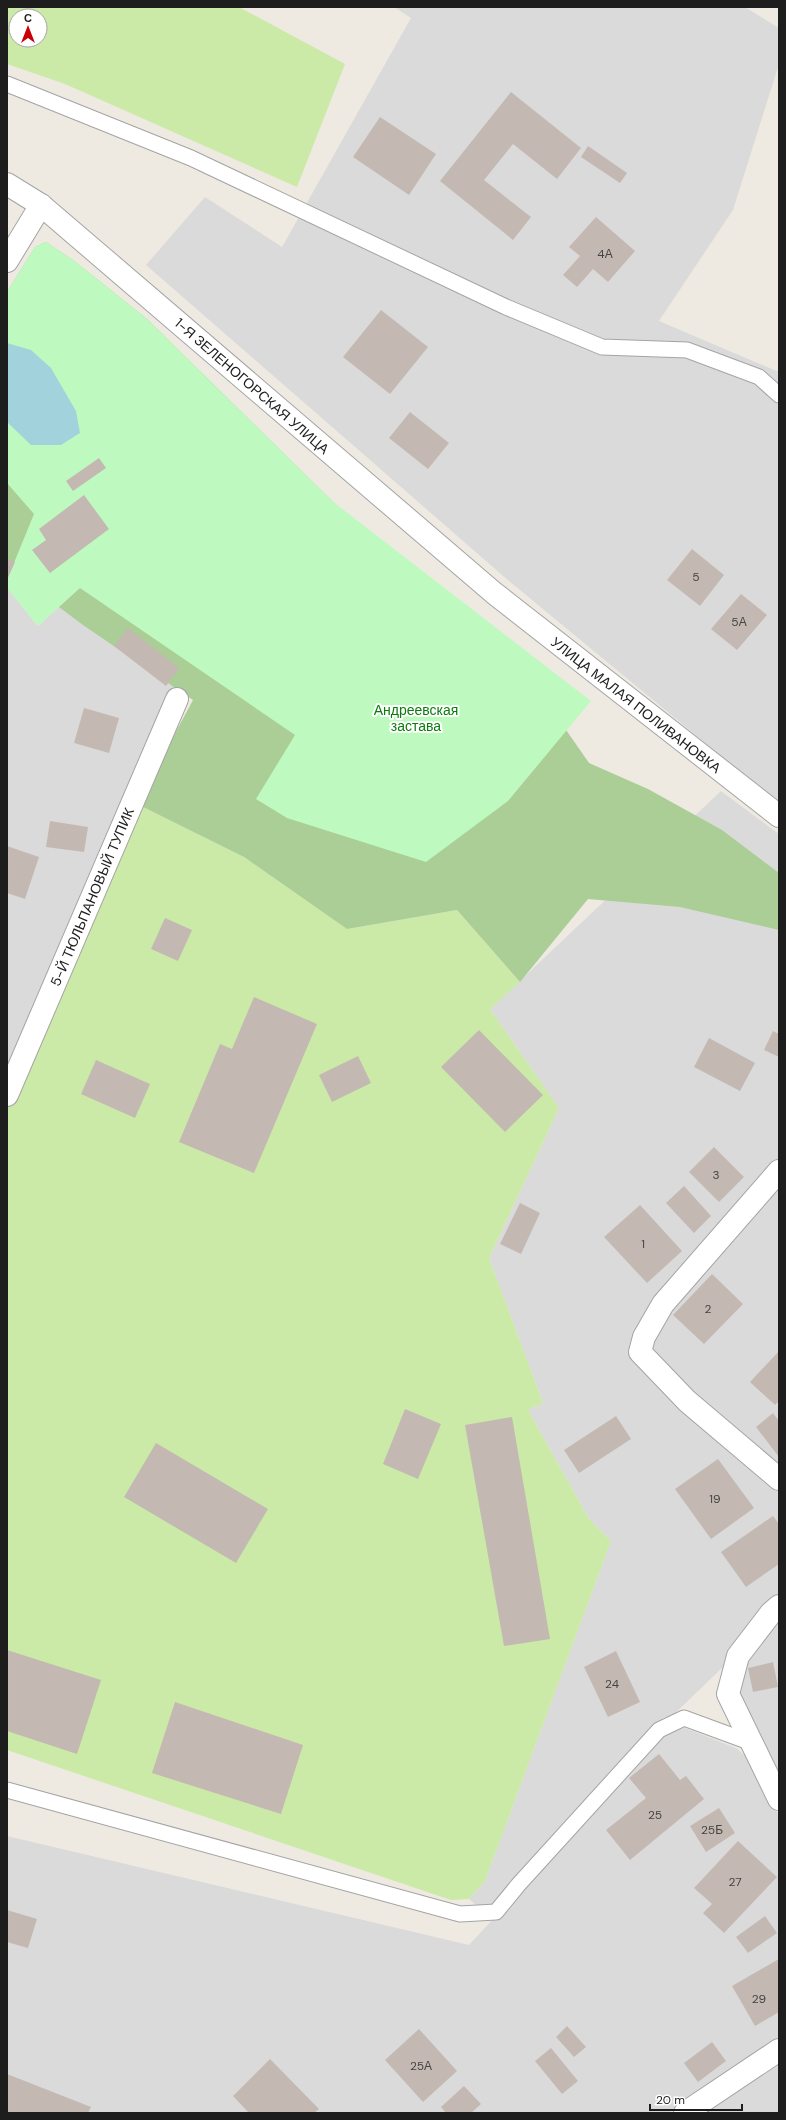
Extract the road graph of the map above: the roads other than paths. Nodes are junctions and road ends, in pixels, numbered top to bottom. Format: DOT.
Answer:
graph roads {
  1 [pos="7,84"];
  2 [pos="7,184"];
  3 [pos="41,205"];
  4 [pos="7,261"];
  5 [pos="779,395"];
  6 [pos="494,593"];
  7 [pos="177,699"];
  8 [pos="779,816"];
  9 [pos="7,1095"];
  10 [pos="779,1171"];
  11 [pos="779,1479"];
  12 [pos="779,1606"];
  13 [pos="752,1744"];
  14 [pos="7,1790"];
  15 [pos="779,1799"];
  16 [pos="779,2050"];
  17 [pos="684,2113"];
  1 -- 5 [label="lane"];
  2 -- 3 [label="street, 1-Я ЗЕЛЕНОГОРСКАЯ УЛИЦА"];
  3 -- 4 [label="street"];
  3 -- 6 [label="street, 1-Я ЗЕЛЕНОГОРСКАЯ УЛИЦА"];
  6 -- 8 [label="street, УЛИЦА МАЛАЯ ПОЛИВАНОВКА"];
  7 -- 9 [label="street, 5-Й ТЮЛЬПАНОВЫЙ ТУПИК"];
  10 -- 11 [label="street"];
  12 -- 13 [label="street"];
  13 -- 14 [label="lane"];
  13 -- 15 [label="street"];
  16 -- 17 [label="street"];
}
